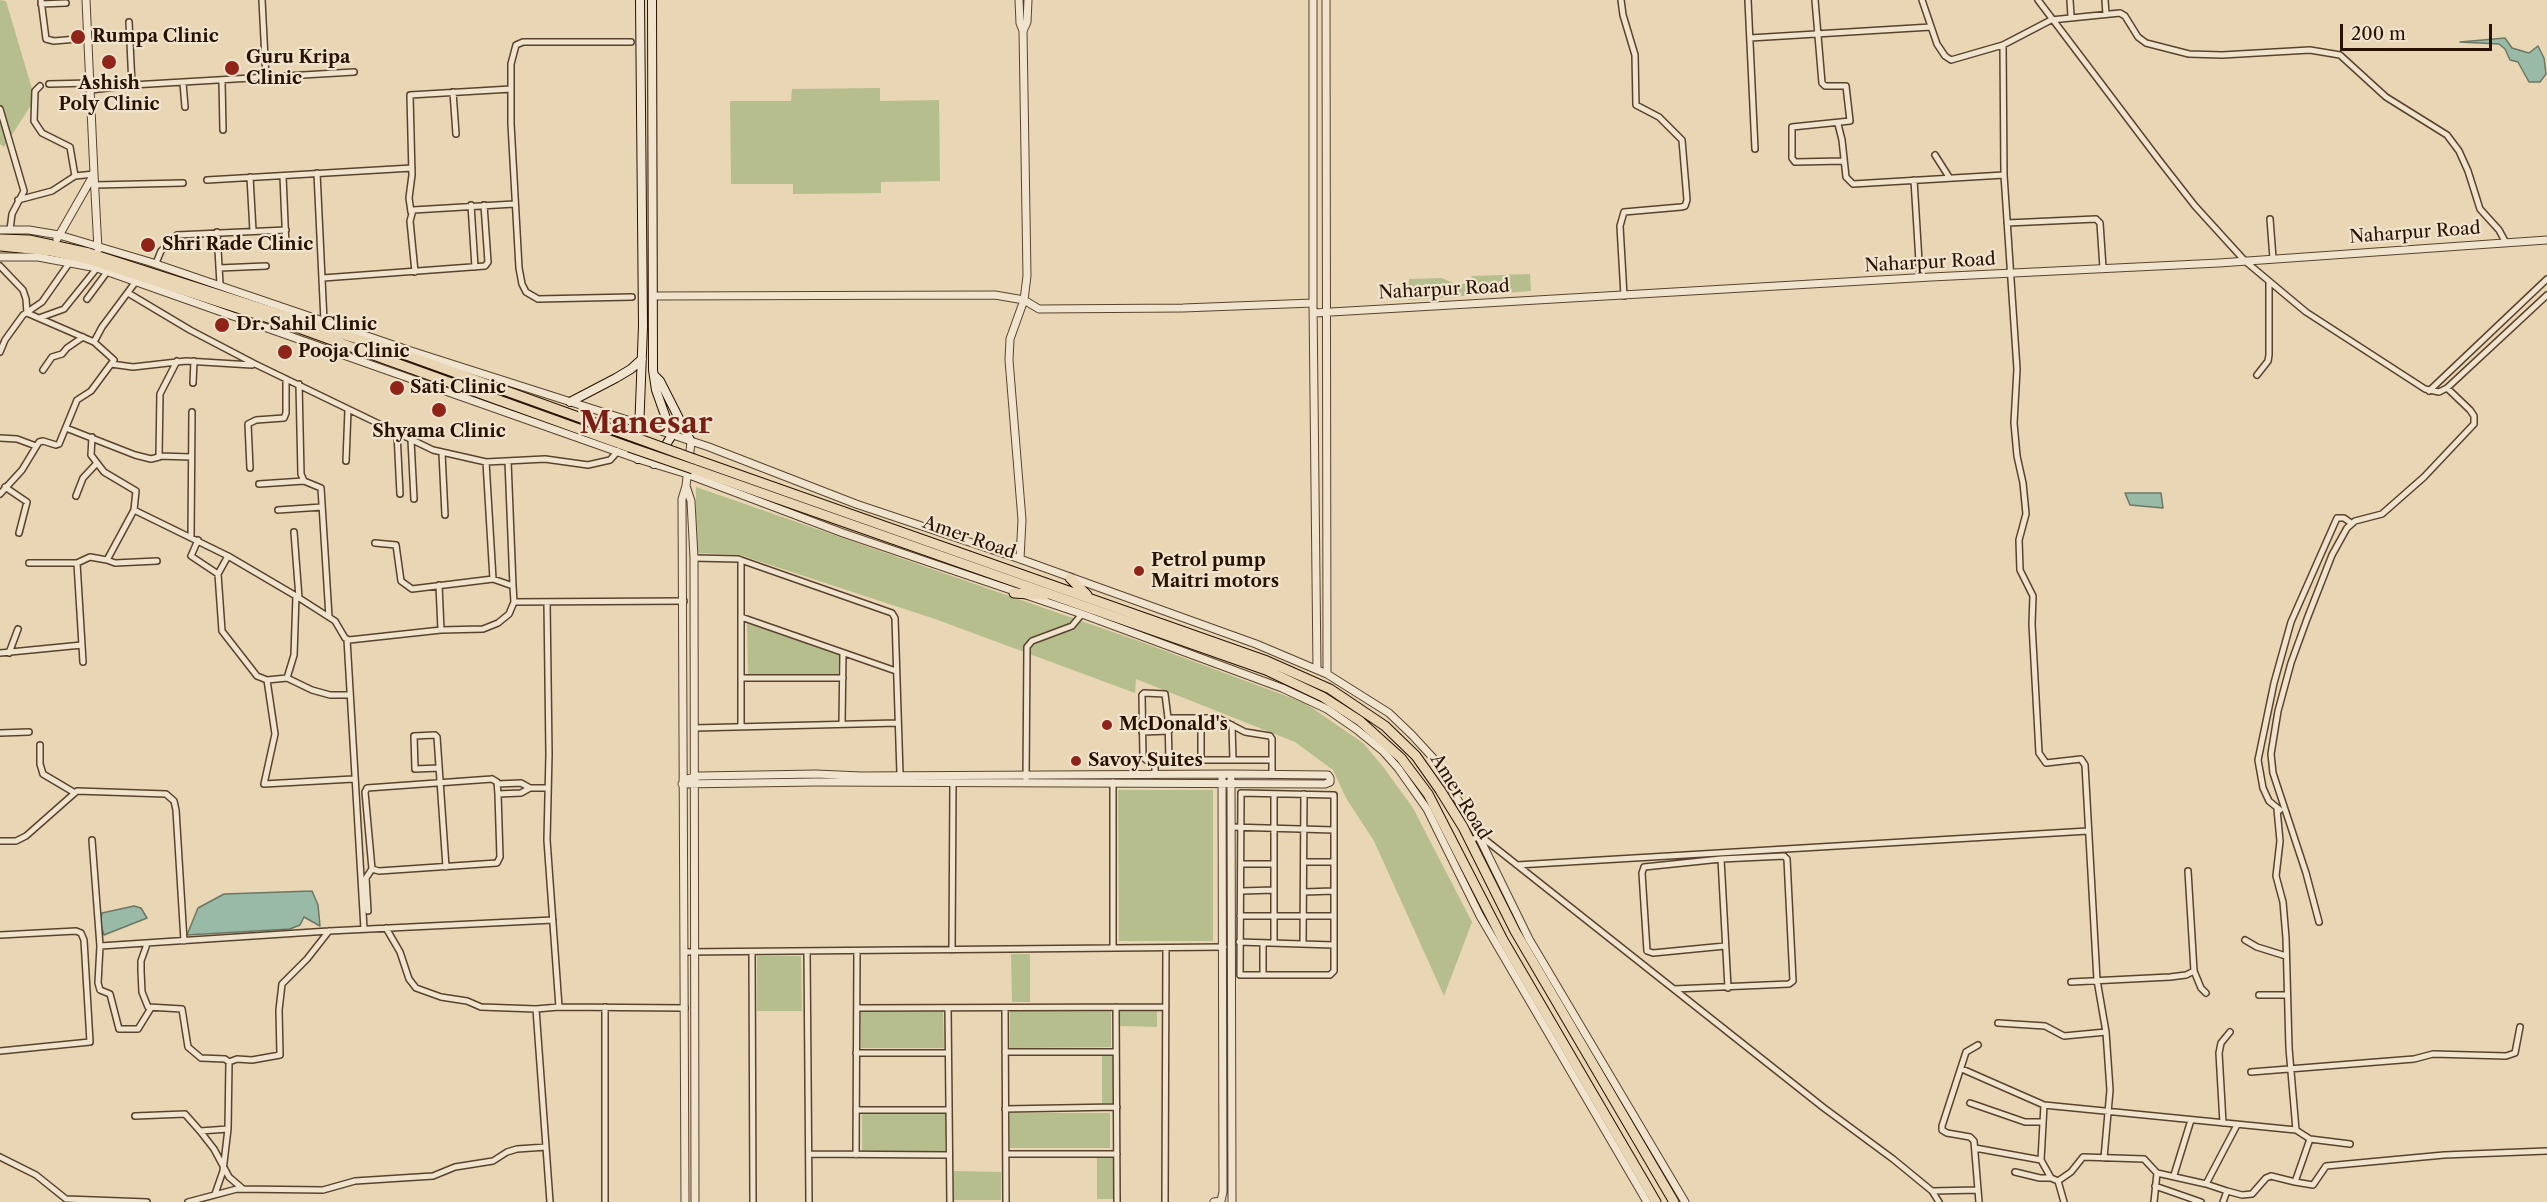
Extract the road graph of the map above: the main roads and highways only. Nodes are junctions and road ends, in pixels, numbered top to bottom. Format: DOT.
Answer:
graph roads {
  1 [pos="640,0"];
  2 [pos="652,0"];
  3 [pos="652,37"];
  4 [pos="641,38"];
  5 [pos="0,239"];
  6 [pos="0,246"];
  7 [pos="411,351"];
  8 [pos="398,352"];
  9 [pos="642,359"];
  10 [pos="412,370"];
  11 [pos="654,375"];
  12 [pos="432,385"];
  13 [pos="570,402"];
  14 [pos="691,442"];
  15 [pos="638,459"];
  16 [pos="654,464"];
  17 [pos="691,468"];
  18 [pos="1070,578"];
  19 [pos="1014,593"];
  20 [pos="1056,595"];
  21 [pos="1089,597"];
  22 [pos="1493,865"];
  23 [pos="1483,868"];
  24 [pos="1656,1202"];
  25 [pos="1674,1202"];
  1 -- 4 [label="main road"];
  2 -- 3 [label="main road"];
  3 -- 4 [label="main road"];
  3 -- 11 [label="main road"];
  4 -- 9 [label="main road"];
  5 -- 8 [label="highway, Amer Road"];
  6 -- 10 [label="highway, Amer Road"];
  7 -- 8 [label="highway"];
  8 -- 17 [label="highway, Amer Road, bridge"];
  9 -- 13 [label="main road"];
  9 -- 15 [label="main road"];
  10 -- 12 [label="highway"];
  10 -- 17 [label="highway, Amer Road, bridge"];
  11 -- 14 [label="main road"];
  11 -- 16 [label="main road"];
  17 -- 20 [label="highway, Amer Road"];
  17 -- 21 [label="highway, Amer Road"];
  18 -- 21 [label="highway"];
  19 -- 20 [label="highway"];
  20 -- 24 [label="highway, Amer Road"];
  21 -- 23 [label="highway, Amer Road"];
  22 -- 23 [label="highway"];
  23 -- 25 [label="highway, Amer Road"];
}
